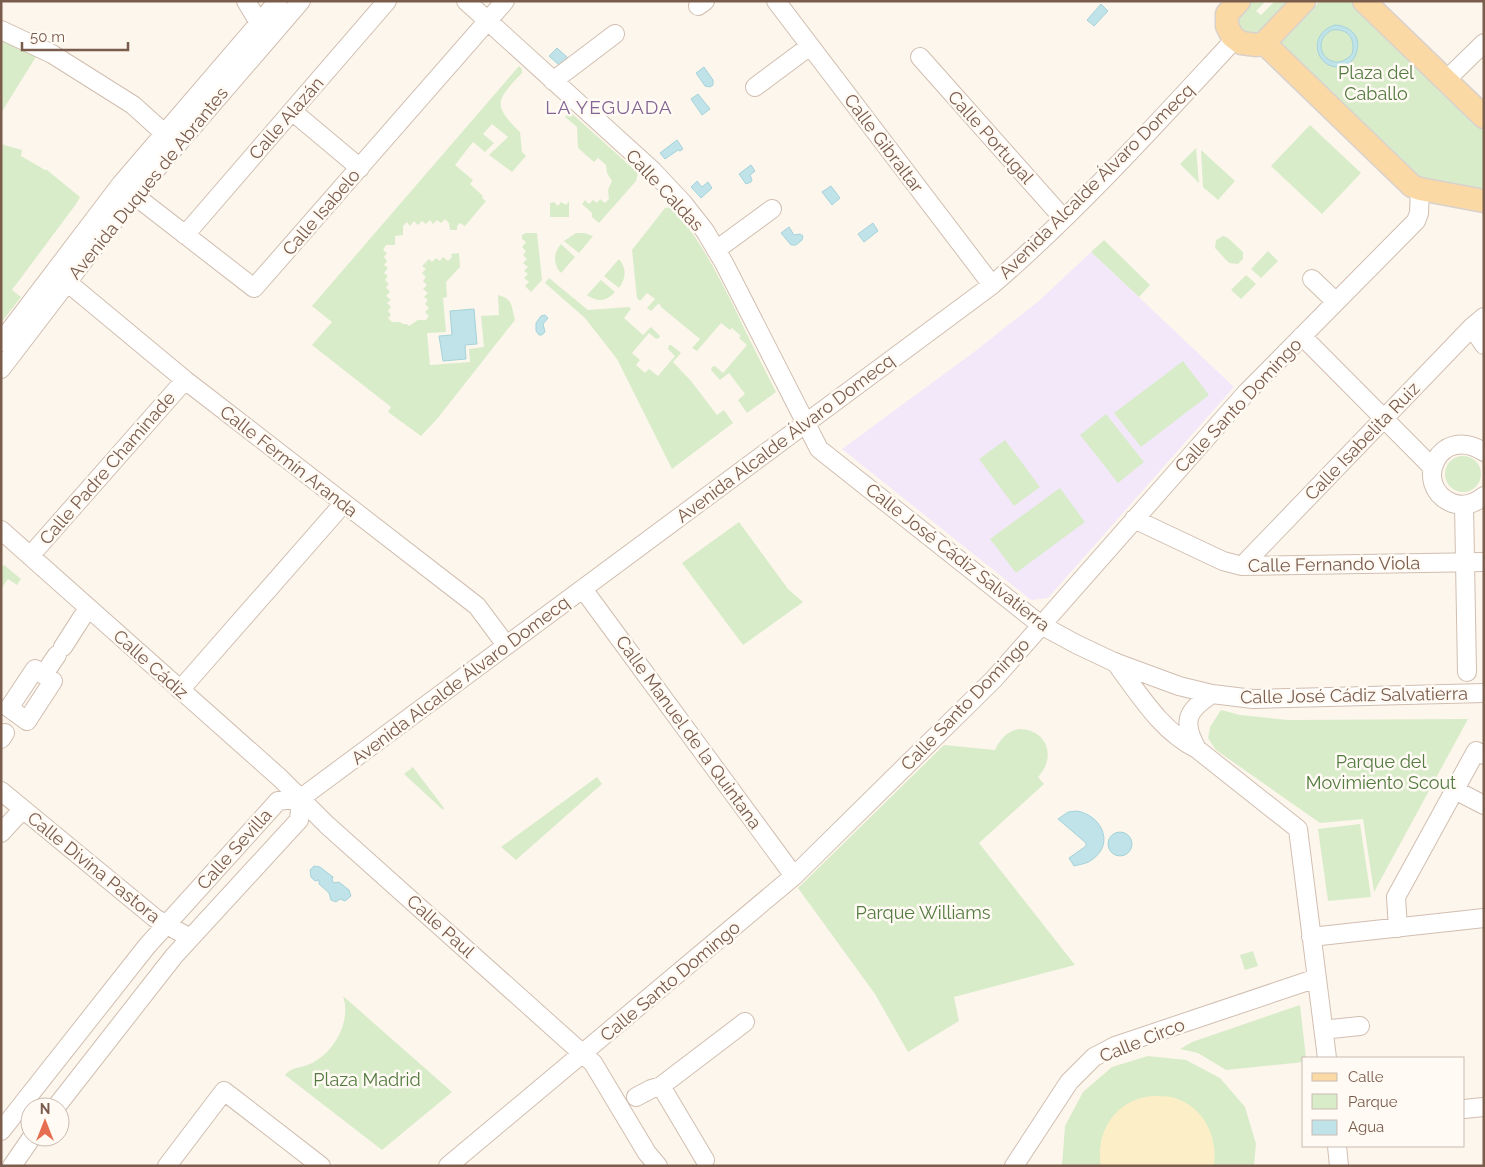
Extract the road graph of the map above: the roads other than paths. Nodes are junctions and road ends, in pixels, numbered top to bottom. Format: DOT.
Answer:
graph roads {
  1 [pos="246,1"];
  2 [pos="278,1"];
  3 [pos="301,1"];
  4 [pos="387,1"];
  5 [pos="466,1"];
  6 [pos="505,1"];
  7 [pos="776,1"];
  8 [pos="1304,1"];
  9 [pos="1364,1"];
  10 [pos="1227,5"];
  11 [pos="487,22"];
  12 [pos="259,23"];
  13 [pos="1,30"];
  14 [pos="616,34"];
  15 [pos="268,38"];
  16 [pos="1235,39"];
  17 [pos="1484,43"];
  18 [pos="1264,44"];
  19 [pos="810,46"];
  20 [pos="920,57"];
  21 [pos="553,81"];
  22 [pos="1445,81"];
  23 [pos="755,87"];
  24 [pos="292,111"];
  25 [pos="1484,117"];
  26 [pos="164,133"];
  27 [pos="360,168"];
  28 [pos="1420,189"];
  29 [pos="134,195"];
  30 [pos="1484,201"];
  31 [pos="772,209"];
  32 [pos="1063,218"];
  33 [pos="185,235"];
  34 [pos="716,250"];
  35 [pos="1312,279"];
  36 [pos="67,282"];
  37 [pos="992,285"];
  38 [pos="1336,302"];
  39 [pos="1478,322"];
  40 [pos="1302,336"];
  41 [pos="1,342"];
  42 [pos="1484,345"];
  43 [pos="1,369"];
  44 [pos="185,380"];
  45 [pos="1384,420"];
  46 [pos="806,424"];
  47 [pos="1484,452"];
  48 [pos="1433,468"];
  49 [pos="1484,496"];
  50 [pos="343,504"];
  51 [pos="1464,505"];
  52 [pos="1134,519"];
  53 [pos="1,530"];
  54 [pos="30,556"];
  55 [pos="1484,562"];
  56 [pos="1465,563"];
  57 [pos="1242,566"];
  58 [pos="583,589"];
  59 [pos="88,608"];
  60 [pos="1041,625"];
  61 [pos="506,645"];
  62 [pos="1114,662"];
  63 [pos="1468,672"];
  64 [pos="1179,686"];
  65 [pos="180,690"];
  66 [pos="1212,694"];
  67 [pos="1484,694"];
  68 [pos="1189,716"];
  69 [pos="9,728"];
  70 [pos="1197,749"];
  71 [pos="1480,753"];
  72 [pos="1455,790"];
  73 [pos="1,791"];
  74 [pos="301,798"];
  75 [pos="1484,805"];
  76 [pos="23,809"];
  77 [pos="1,833"];
  78 [pos="794,876"];
  79 [pos="1484,918"];
  80 [pos="166,924"];
  81 [pos="1398,928"];
  82 [pos="190,938"];
  83 [pos="1311,938"];
  84 [pos="1317,978"];
  85 [pos="745,1022"];
  86 [pos="1360,1026"];
  87 [pos="1331,1029"];
  88 [pos="584,1054"];
  89 [pos="1327,1057"];
  90 [pos="661,1086"];
  91 [pos="64,1097"];
  92 [pos="636,1098"];
  93 [pos="1484,1107"];
  94 [pos="1465,1109"];
  95 [pos="1,1131"];
  96 [pos="25,1147"];
  97 [pos="1337,1147"];
  98 [pos="705,1160"];
  99 [pos="12,1166"];
  100 [pos="167,1166"];
  101 [pos="321,1166"];
  102 [pos="448,1166"];
  103 [pos="658,1166"];
  104 [pos="1014,1166"];
  105 [pos="1339,1166"];
  1 -- 12 [label="street"];
  2 -- 12 [label="street, Avenida Duques de Abrantes"];
  3 -- 15 [label="street, Avenida Duques de Abrantes"];
  4 -- 24 [label="street, Calle Alazán"];
  5 -- 11 [label="street, Calle Caldas"];
  6 -- 11 [label="street, Calle Isabelo"];
  7 -- 19 [label="street, Calle Gibraltar"];
  8 -- 18 [label="main road"];
  9 -- 22 [label="main road"];
  10 -- 16 [label="main road"];
  11 -- 21 [label="street, Calle Caldas"];
  11 -- 27 [label="street, Calle Isabelo"];
  12 -- 15 [label="street"];
  12 -- 26 [label="street, Avenida Duques de Abrantes"];
  13 -- 26 [label="street"];
  14 -- 21 [label="street"];
  15 -- 29 [label="street, Avenida Duques de Abrantes"];
  16 -- 18 [label="main road"];
  16 -- 32 [label="street, Avenida Alcalde Álvaro Domecq"];
  17 -- 22 [label="street"];
  18 -- 28 [label="main road"];
  19 -- 23 [label="street"];
  19 -- 37 [label="street, Calle Gibraltar"];
  20 -- 32 [label="street, Calle Portugal"];
  21 -- 34 [label="street, Calle Caldas"];
  22 -- 25 [label="main road"];
  24 -- 27 [label="street"];
  24 -- 33 [label="street, Calle Alazán"];
  26 -- 41 [label="street, Avenida Duques de Abrantes"];
  27 -- 33 [label="street, Calle Isabelo"];
  28 -- 30 [label="main road"];
  28 -- 38 [label="street, Calle Santo Domingo"];
  29 -- 33 [label="street, Calle Isabelo"];
  29 -- 36 [label="street, Avenida Duques de Abrantes"];
  31 -- 34 [label="street"];
  32 -- 37 [label="street, Avenida Alcalde Álvaro Domecq"];
  34 -- 46 [label="street, Calle Caldas"];
  35 -- 38 [label="street"];
  36 -- 43 [label="street, Avenida Duques de Abrantes"];
  36 -- 44 [label="street, Calle Fermín Aranda"];
  37 -- 46 [label="street, Avenida Alcalde Álvaro Domecq"];
  38 -- 40 [label="street, Calle Santo Domingo"];
  39 -- 42 [label="street"];
  39 -- 45 [label="street, Calle Isabelita Ruiz"];
  40 -- 45 [label="street"];
  40 -- 52 [label="street, Calle Santo Domingo"];
  44 -- 50 [label="street, Calle Fermín Aranda"];
  44 -- 54 [label="street, Calle Padre Chaminade"];
  45 -- 48 [label="street"];
  45 -- 57 [label="street, Calle Isabelita Ruiz"];
  46 -- 58 [label="street, Avenida Alcalde Álvaro Domecq"];
  46 -- 60 [label="street, Calle José Cádiz Salvatierra"];
  47 -- 48 [label="street"];
  48 -- 51 [label="street"];
  49 -- 51 [label="street"];
  50 -- 61 [label="street, Calle Fermín Aranda"];
  50 -- 65 [label="street"];
  51 -- 56 [label="street"];
  52 -- 57 [label="street, Calle Fernando Viola"];
  52 -- 60 [label="street, Calle Santo Domingo"];
  53 -- 54 [label="street, Calle Cádiz"];
  54 -- 59 [label="street, Calle Cádiz"];
  55 -- 56 [label="street, Calle Fernando Viola"];
  56 -- 57 [label="street, Calle Fernando Viola"];
  56 -- 63 [label="street"];
  58 -- 61 [label="street, Avenida Alcalde Álvaro Domecq"];
  58 -- 78 [label="street, Calle Manuel de la Quintana"];
  59 -- 65 [label="street, Calle Cádiz"];
  59 -- 69 [label="street"];
  60 -- 62 [label="street, Calle José Cádiz Salvatierra"];
  60 -- 78 [label="street, Calle Santo Domingo"];
  61 -- 74 [label="street, Avenida Alcalde Álvaro Domecq"];
  62 -- 64 [label="street, Calle José Cádiz Salvatierra"];
  62 -- 70 [label="street"];
  64 -- 66 [label="street, Calle José Cádiz Salvatierra"];
  64 -- 68 [label="street"];
  65 -- 74 [label="street, Calle Cádiz"];
  66 -- 67 [label="street, Calle José Cádiz Salvatierra"];
  66 -- 68 [label="street"];
  68 -- 70 [label="street"];
  70 -- 83 [label="street"];
  71 -- 72 [label="street"];
  72 -- 75 [label="street"];
  72 -- 81 [label="street"];
  73 -- 76 [label="street, Calle Divina Pastora"];
  74 -- 80 [label="street, Calle Sevilla"];
  74 -- 82 [label="street, Calle Sevilla"];
  74 -- 88 [label="street, Calle Paul"];
  76 -- 77 [label="street"];
  76 -- 80 [label="street, Calle Divina Pastora"];
  78 -- 88 [label="street, Calle Santo Domingo"];
  79 -- 81 [label="street"];
  80 -- 82 [label="street, Calle Divina Pastora"];
  80 -- 95 [label="street, Calle Sevilla"];
  81 -- 83 [label="street"];
  82 -- 91 [label="street, Calle Sevilla"];
  83 -- 84 [label="street"];
  84 -- 89 [label="street"];
  84 -- 104 [label="street, Calle Circo"];
  85 -- 90 [label="street"];
  86 -- 87 [label="street"];
  88 -- 102 [label="street, Calle Santo Domingo"];
  88 -- 103 [label="street, Calle Paul"];
  90 -- 92 [label="street"];
  90 -- 98 [label="street"];
  93 -- 94 [label="street"];
  96 -- 99 [label="street"];
  97 -- 105 [label="street"];
  100 -- 101 [label="street"];
}
